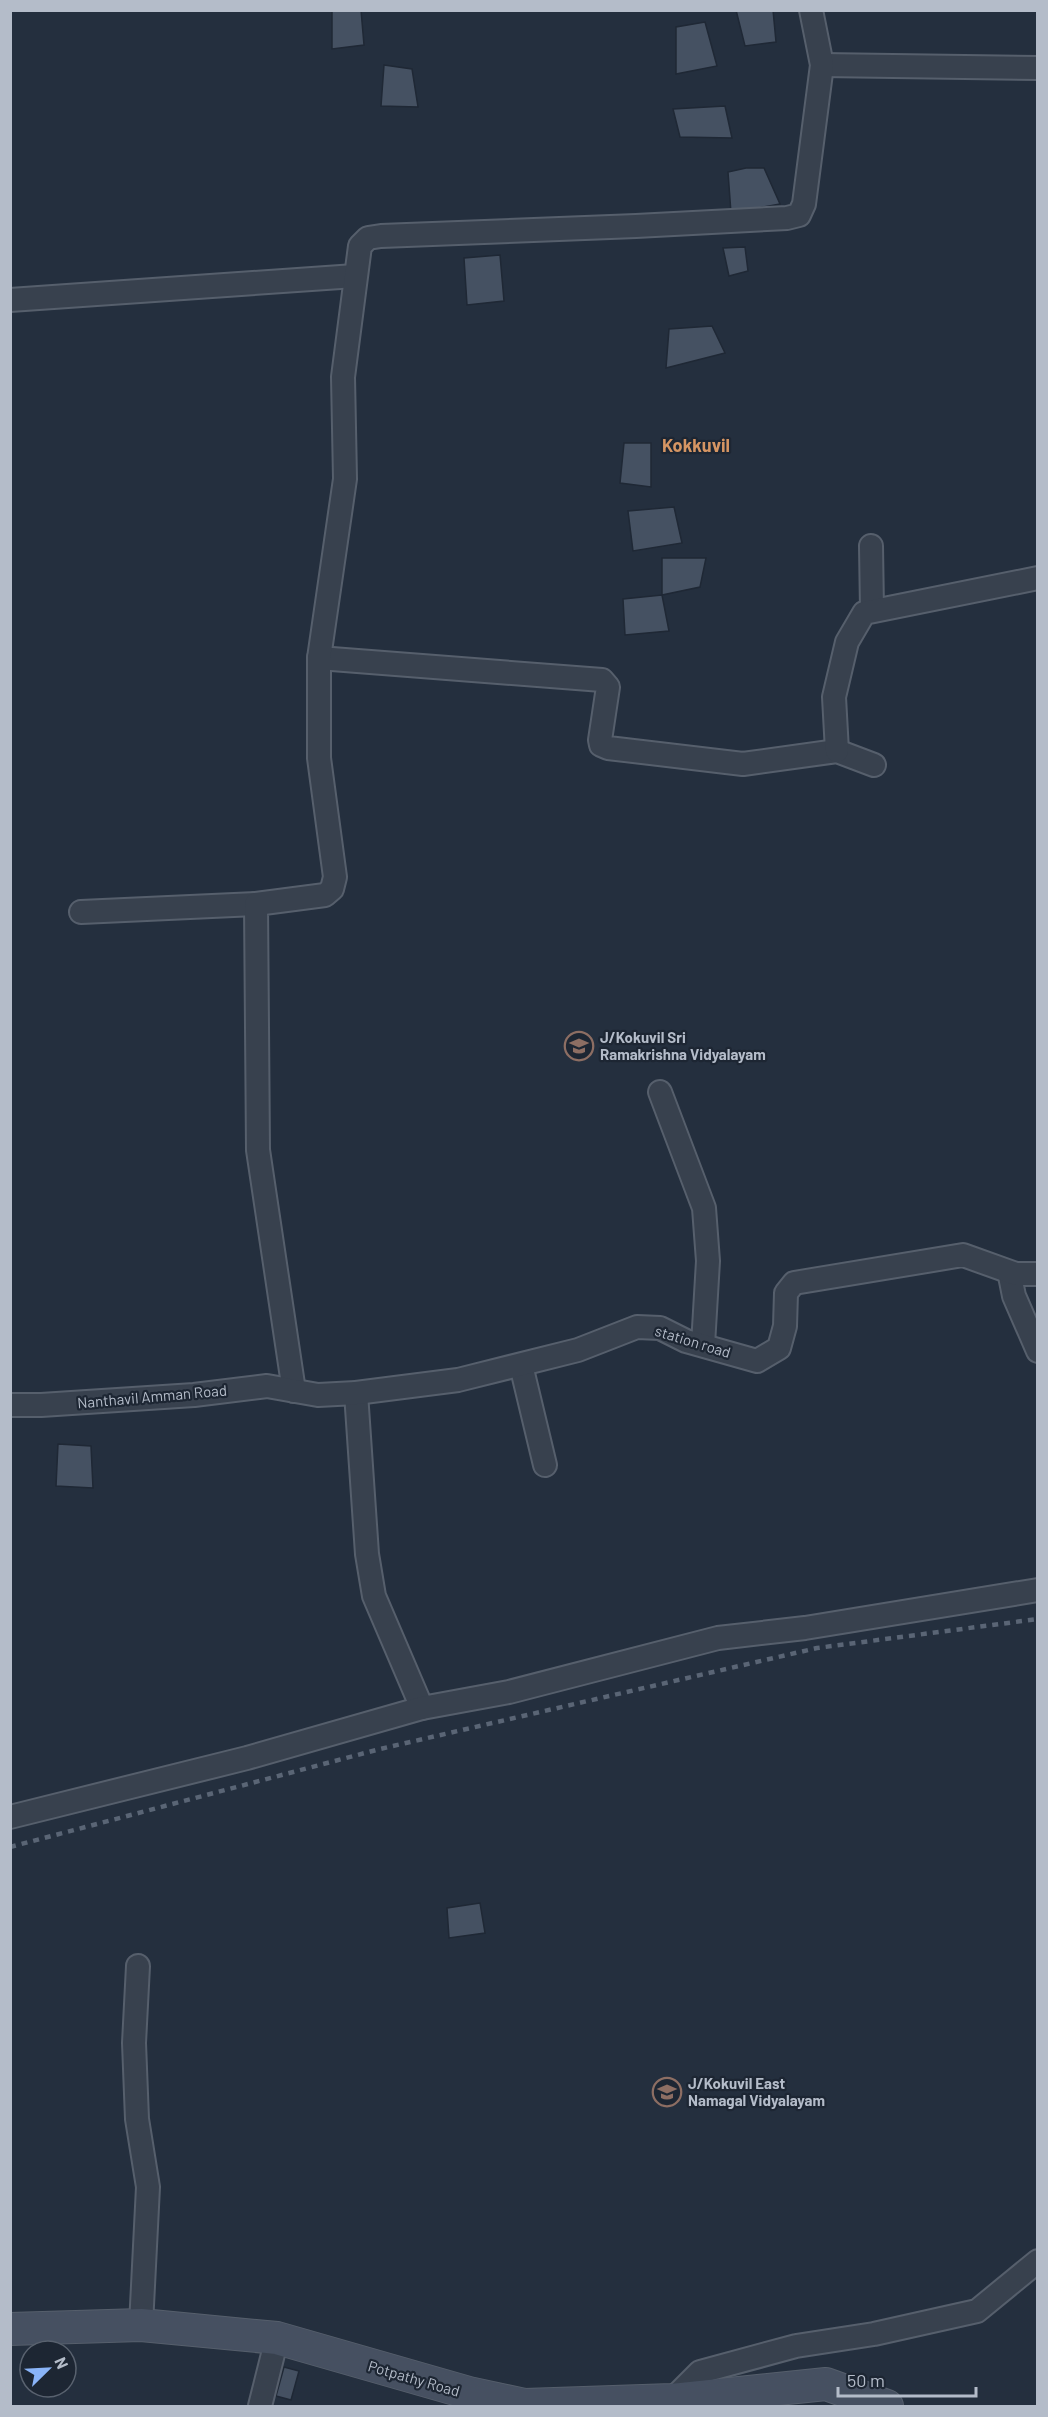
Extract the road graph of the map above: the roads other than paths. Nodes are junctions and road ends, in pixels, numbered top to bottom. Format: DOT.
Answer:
graph roads {
  1 [pos="811,10"];
  2 [pos="822,65"];
  3 [pos="1038,68"];
  4 [pos="355,276"];
  5 [pos="10,300"];
  6 [pos="871,546"];
  7 [pos="1038,578"];
  8 [pos="872,610"];
  9 [pos="319,658"];
  10 [pos="837,751"];
  11 [pos="874,765"];
  12 [pos="256,904"];
  13 [pos="81,912"];
  14 [pos="660,1092"];
  15 [pos="1027,1274"];
  16 [pos="703,1345"];
  17 [pos="1038,1351"];
  18 [pos="520,1365"];
  19 [pos="294,1391"];
  20 [pos="356,1393"];
  21 [pos="10,1405"];
  22 [pos="545,1465"];
  23 [pos="1038,1590"];
  24 [pos="422,1708"];
  25 [pos="10,1817"];
  26 [pos="138,1966"];
  27 [pos="1038,2261"];
  28 [pos="141,2325"];
  29 [pos="10,2329"];
  30 [pos="277,2338"];
  31 [pos="466,2400"];
  32 [pos="672,2400"];
  33 [pos="260,2406"];
  34 [pos="887,2406"];
  1 -- 2 [label="street"];
  2 -- 3 [label="street"];
  2 -- 4 [label="street"];
  4 -- 5 [label="street"];
  4 -- 9 [label="street"];
  6 -- 8 [label="street"];
  7 -- 8 [label="street"];
  8 -- 10 [label="street"];
  9 -- 10 [label="street"];
  9 -- 12 [label="street"];
  10 -- 11 [label="street"];
  12 -- 13 [label="street"];
  12 -- 19 [label="street"];
  14 -- 16 [label="street"];
  15 -- 16 [label="street, station road"];
  15 -- 17 [label="street"];
  16 -- 18 [label="street, station road"];
  18 -- 20 [label="street, station road"];
  18 -- 22 [label="street"];
  19 -- 20 [label="street, station road"];
  19 -- 21 [label="street, Nanthavil Amman Road"];
  20 -- 24 [label="street"];
  23 -- 24 [label="street"];
  24 -- 25 [label="street"];
  26 -- 28 [label="street"];
  27 -- 32 [label="street"];
  28 -- 29 [label="street, Potpathy Road"];
  28 -- 30 [label="street, Potpathy Road"];
  30 -- 31 [label="street, Potpathy Road"];
  30 -- 33 [label="street"];
  31 -- 32 [label="street, Potpathy Road"];
  32 -- 34 [label="street, Potpathy Road"];
}
